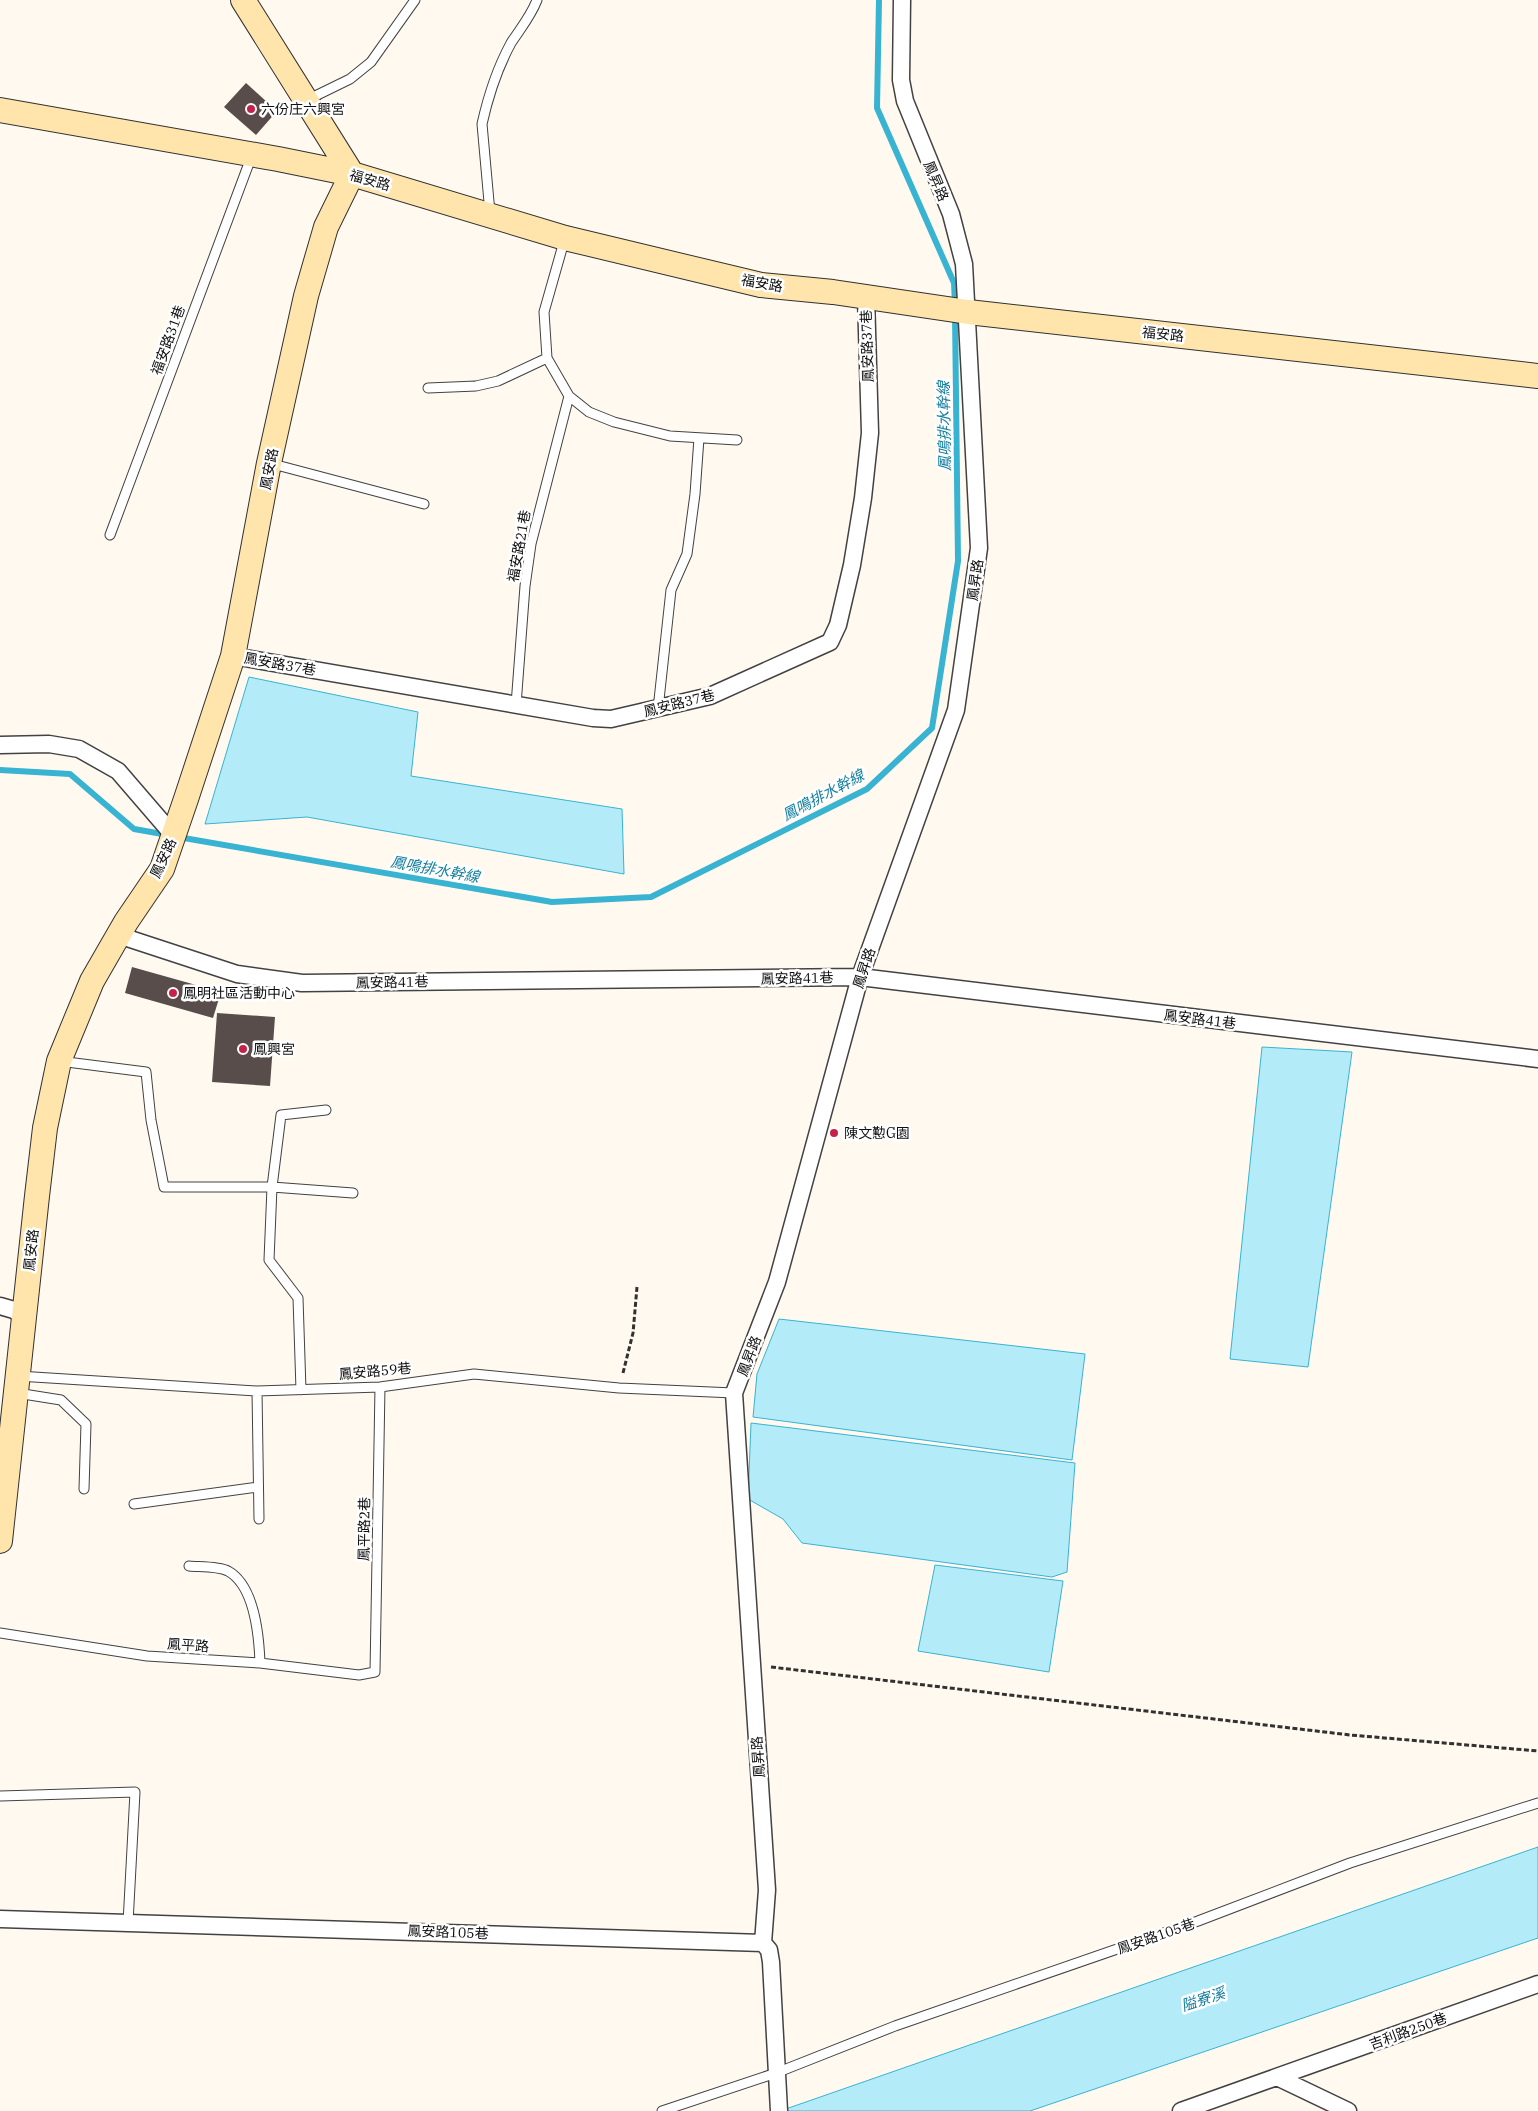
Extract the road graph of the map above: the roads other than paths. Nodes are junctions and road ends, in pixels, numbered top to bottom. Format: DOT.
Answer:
graph roads {
  1 [pos="243,0"];
  2 [pos="415,0"];
  3 [pos="537,0"];
  4 [pos="902,0"];
  5 [pos="306,100"];
  6 [pos="0,110"];
  7 [pos="252,154"];
  8 [pos="352,174"];
  9 [pos="490,216"];
  10 [pos="565,238"];
  11 [pos="866,297"];
  12 [pos="968,312"];
  13 [pos="547,358"];
  14 [pos="1538,376"];
  15 [pos="428,388"];
  16 [pos="569,396"];
  17 [pos="699,438"];
  18 [pos="737,440"];
  19 [pos="269,463"];
  20 [pos="424,504"];
  21 [pos="110,535"];
  22 [pos="233,656"];
  23 [pos="516,705"];
  24 [pos="658,709"];
  25 [pos="0,745"];
  26 [pos="174,836"];
  27 [pos="118,935"];
  28 [pos="860,977"];
  29 [pos="1538,1060"];
  30 [pos="59,1061"];
  31 [pos="326,1110"];
  32 [pos="272,1187"];
  33 [pos="353,1193"];
  34 [pos="0,1306"];
  35 [pos="23,1317"];
  36 [pos="17,1385"];
  37 [pos="380,1386"];
  38 [pos="301,1390"];
  39 [pos="257,1391"];
  40 [pos="734,1393"];
  41 [pos="258,1487"];
  42 [pos="84,1489"];
  43 [pos="134,1504"];
  44 [pos="259,1519"];
  45 [pos="0,1541"];
  46 [pos="190,1566"];
  47 [pos="0,1633"];
  48 [pos="260,1663"];
  49 [pos="375,1672"];
  50 [pos="0,1796"];
  51 [pos="1538,1803"];
  52 [pos="0,1919"];
  53 [pos="128,1923"];
  54 [pos="763,1943"];
  55 [pos="1538,1984"];
  56 [pos="776,2073"];
  57 [pos="1279,2078"];
  58 [pos="779,2104"];
  59 [pos="662,2111"];
  60 [pos="1181,2111"];
  61 [pos="1348,2111"];
  1 -- 5 [label="street"];
  2 -- 5 [label="lane"];
  3 -- 9 [label="lane"];
  4 -- 12 [label="street, 鳳昇路"];
  5 -- 8 [label="street"];
  6 -- 7 [label="street, 福安路"];
  7 -- 8 [label="street, 福安路"];
  7 -- 21 [label="lane, 福安路31巷"];
  8 -- 9 [label="street, 福安路"];
  8 -- 19 [label="street, 鳳安路"];
  9 -- 10 [label="street, 福安路"];
  10 -- 11 [label="street, 福安路"];
  10 -- 13 [label="lane"];
  11 -- 12 [label="street, 福安路"];
  11 -- 24 [label="street, 鳳安路37巷"];
  12 -- 14 [label="street, 福安路"];
  12 -- 28 [label="street, 鳳昇路"];
  13 -- 15 [label="lane"];
  13 -- 16 [label="lane"];
  16 -- 17 [label="lane"];
  16 -- 23 [label="lane, 福安路21巷"];
  17 -- 18 [label="lane"];
  17 -- 24 [label="lane"];
  19 -- 20 [label="lane"];
  19 -- 22 [label="street, 鳳安路"];
  22 -- 23 [label="street, 鳳安路37巷"];
  22 -- 26 [label="street, 鳳安路"];
  23 -- 24 [label="street, 鳳安路37巷"];
  25 -- 26 [label="street"];
  26 -- 27 [label="street, 鳳安路"];
  27 -- 28 [label="street, 鳳安路41巷"];
  27 -- 30 [label="street, 鳳安路"];
  28 -- 29 [label="street, 鳳安路41巷"];
  28 -- 40 [label="street, 鳳昇路"];
  30 -- 32 [label="lane"];
  30 -- 35 [label="street, 鳳安路"];
  31 -- 32 [label="lane"];
  32 -- 33 [label="lane"];
  32 -- 38 [label="lane"];
  34 -- 35 [label="street"];
  35 -- 36 [label="street, 鳳安路"];
  36 -- 39 [label="lane, 鳳安路59巷"];
  36 -- 42 [label="lane"];
  36 -- 45 [label="street, 鳳安路"];
  37 -- 38 [label="lane, 鳳安路59巷"];
  37 -- 40 [label="lane, 鳳安路59巷"];
  37 -- 49 [label="lane, 鳳平路2巷"];
  38 -- 39 [label="lane, 鳳安路59巷"];
  39 -- 41 [label="lane"];
  40 -- 54 [label="street, 鳳昇路"];
  41 -- 43 [label="lane"];
  41 -- 44 [label="lane"];
  46 -- 48 [label="lane"];
  47 -- 48 [label="lane, 鳳平路"];
  48 -- 49 [label="lane, 鳳平路"];
  50 -- 53 [label="lane"];
  51 -- 56 [label="lane, 鳳安路105巷"];
  52 -- 53 [label="street, 鳳安路105巷"];
  53 -- 54 [label="street, 鳳安路105巷"];
  54 -- 56 [label="street"];
  55 -- 57 [label="street, 吉利路250巷"];
  56 -- 58 [label="street"];
  56 -- 59 [label="lane, 鳳安路105巷"];
  57 -- 60 [label="street, 吉利路250巷"];
  57 -- 61 [label="street"];
}
